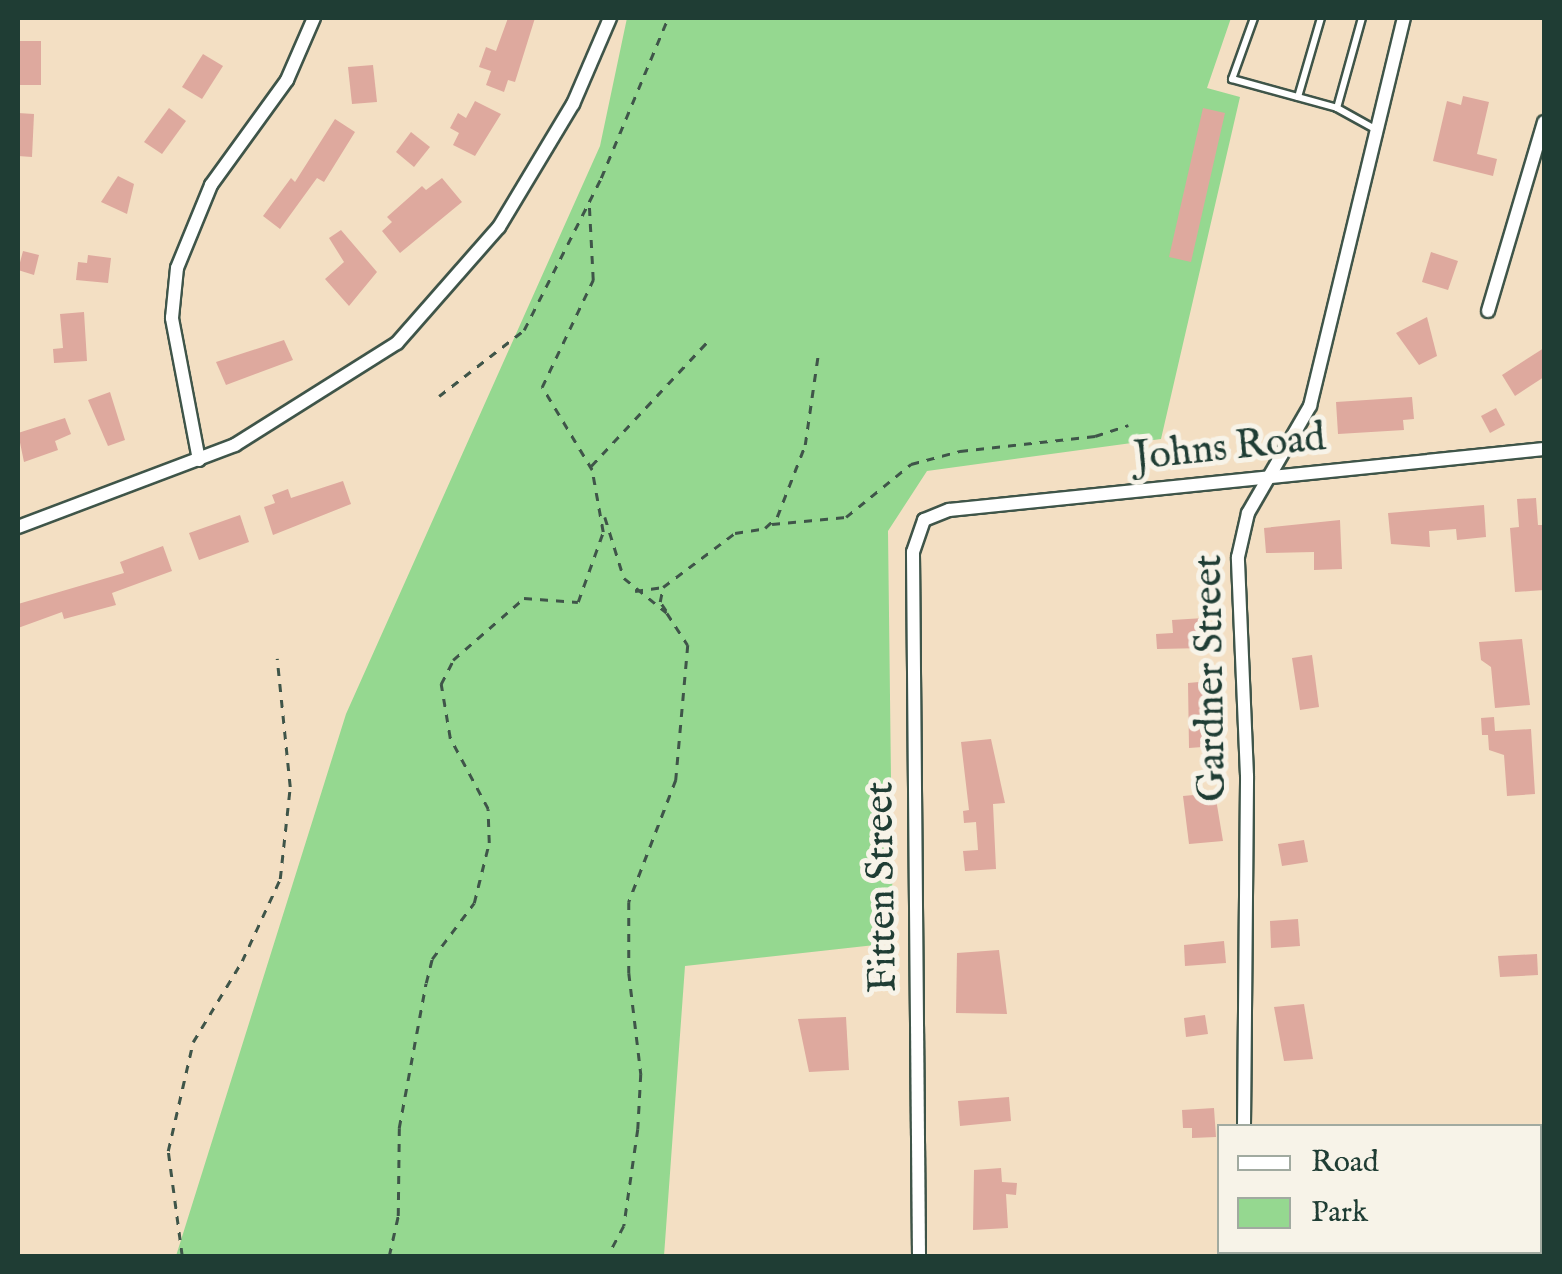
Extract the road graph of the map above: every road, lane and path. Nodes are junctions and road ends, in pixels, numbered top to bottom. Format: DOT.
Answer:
graph roads {
  1 [pos="314,18"];
  2 [pos="610,18"];
  3 [pos="668,18"];
  4 [pos="1254,18"];
  5 [pos="1321,18"];
  6 [pos="1362,18"];
  7 [pos="1404,18"];
  8 [pos="1298,97"];
  9 [pos="1337,108"];
  10 [pos="1544,122"];
  11 [pos="1376,129"];
  12 [pos="588,204"];
  13 [pos="1488,311"];
  14 [pos="709,340"];
  15 [pos="818,355"];
  16 [pos="439,396"];
  17 [pos="1128,425"];
  18 [pos="1544,449"];
  19 [pos="199,460"];
  20 [pos="591,467"];
  21 [pos="1264,478"];
  22 [pos="604,512"];
  23 [pos="924,520"];
  24 [pos="772,524"];
  25 [pos="18,526"];
  26 [pos="663,586"];
  27 [pos="634,590"];
  28 [pos="667,613"];
  29 [pos="277,659"];
  30 [pos="1244,1124"];
  31 [pos="182,1256"];
  32 [pos="389,1256"];
  33 [pos="608,1256"];
  34 [pos="919,1256"];
  1 -- 19 [label="street"];
  2 -- 19 [label="street"];
  3 -- 12 [label="path"];
  4 -- 8 [label="lane"];
  5 -- 8 [label="lane"];
  6 -- 9 [label="lane"];
  7 -- 11 [label="street, Gardner Street"];
  8 -- 9 [label="lane"];
  9 -- 11 [label="lane"];
  10 -- 13 [label="street"];
  11 -- 21 [label="street, Gardner Street"];
  12 -- 16 [label="path"];
  12 -- 20 [label="path"];
  14 -- 20 [label="path"];
  15 -- 24 [label="path"];
  17 -- 24 [label="path"];
  18 -- 21 [label="street, Johns Road"];
  19 -- 25 [label="street"];
  20 -- 22 [label="path"];
  21 -- 23 [label="street, Johns Road"];
  21 -- 30 [label="street, Gardner Street"];
  22 -- 27 [label="path"];
  22 -- 32 [label="path"];
  23 -- 34 [label="street, Fitten Street"];
  24 -- 26 [label="path"];
  26 -- 27 [label="path"];
  26 -- 28 [label="path"];
  27 -- 28 [label="path"];
  28 -- 33 [label="path"];
  29 -- 31 [label="path"];
}
